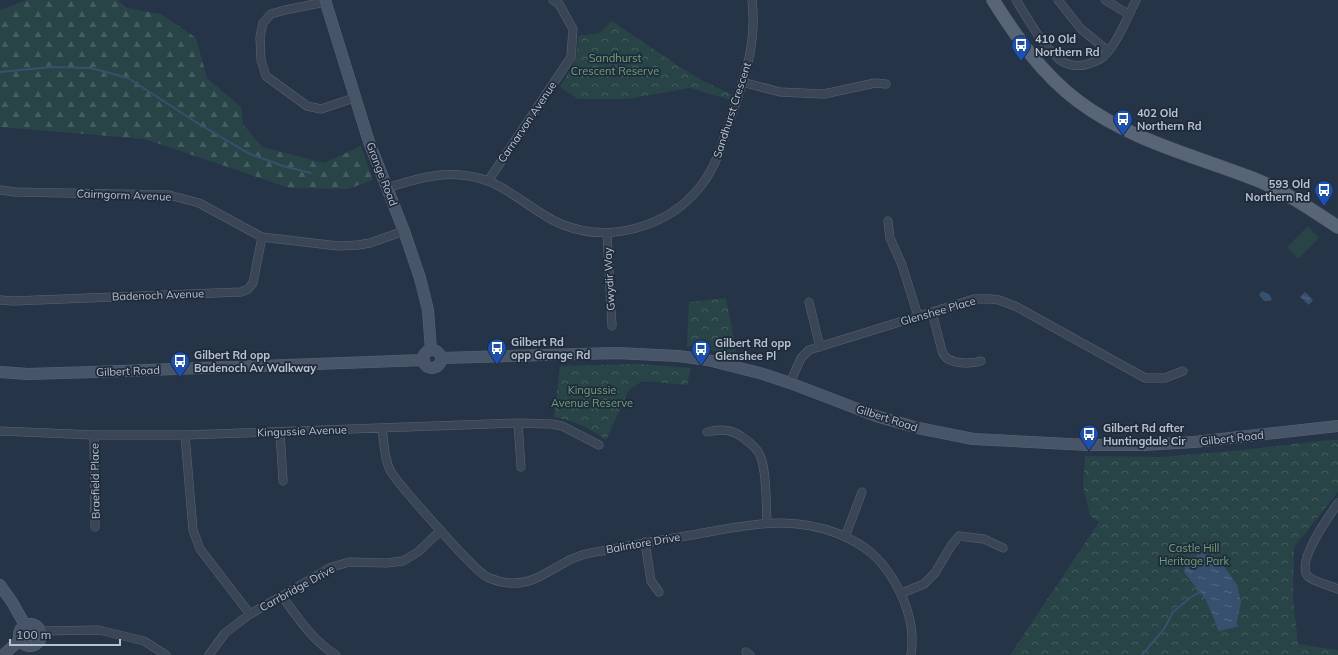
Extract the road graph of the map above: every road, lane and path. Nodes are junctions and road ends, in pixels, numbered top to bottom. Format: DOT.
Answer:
graph roads {
  1 [pos="553,0"];
  2 [pos="752,0"];
  3 [pos="993,0"];
  4 [pos="1016,0"];
  5 [pos="1058,0"];
  6 [pos="1105,0"];
  7 [pos="1136,0"];
  8 [pos="325,1"];
  9 [pos="1128,14"];
  10 [pos="1108,51"];
  11 [pos="742,82"];
  12 [pos="886,84"];
  13 [pos="354,98"];
  14 [pos="488,181"];
  15 [pos="387,188"];
  16 [pos="0,190"];
  17 [pos="888,221"];
  18 [pos="1336,227"];
  19 [pos="404,231"];
  20 [pos="607,233"];
  21 [pos="262,237"];
  22 [pos="0,300"];
  23 [pos="809,302"];
  24 [pos="932,312"];
  25 [pos="918,316"];
  26 [pos="612,326"];
  27 [pos="820,346"];
  28 [pos="431,350"];
  29 [pos="442,358"];
  30 [pos="424,360"];
  31 [pos="981,361"];
  32 [pos="1183,371"];
  33 [pos="0,372"];
  34 [pos="790,383"];
  35 [pos="518,423"];
  36 [pos="1338,426"];
  37 [pos="382,428"];
  38 [pos="0,431"];
  39 [pos="280,432"];
  40 [pos="707,432"];
  41 [pos="94,435"];
  42 [pos="185,435"];
  43 [pos="599,445"];
  44 [pos="521,467"];
  45 [pos="283,481"];
  46 [pos="862,492"];
  47 [pos="1338,503"];
  48 [pos="767,523"];
  49 [pos="95,527"];
  50 [pos="440,531"];
  51 [pos="845,537"];
  52 [pos="645,542"];
  53 [pos="1003,548"];
  54 [pos="0,584"];
  55 [pos="1338,589"];
  56 [pos="659,592"];
  57 [pos="902,593"];
  58 [pos="282,596"];
  59 [pos="250,614"];
  60 [pos="25,625"];
  61 [pos="40,631"];
  62 [pos="20,640"];
  63 [pos="3,655"];
  64 [pos="166,655"];
  65 [pos="209,655"];
  66 [pos="336,655"];
  67 [pos="912,655"];
  1 -- 14 [label="street, Carnarvon Avenue"];
  2 -- 11 [label="street, Sandhurst Crescent"];
  3 -- 18 [label="main road"];
  4 -- 10 [label="street"];
  5 -- 10 [label="street"];
  6 -- 9 [label="street"];
  7 -- 9 [label="street"];
  8 -- 13 [label="main road, Grange Road"];
  8 -- 13 [label="street"];
  9 -- 10 [label="street"];
  11 -- 12 [label="street"];
  11 -- 20 [label="street, Sandhurst Crescent"];
  13 -- 15 [label="main road, Grange Road"];
  14 -- 15 [label="street, Sandhurst Crescent"];
  14 -- 20 [label="street, Sandhurst Crescent"];
  15 -- 19 [label="main road, Grange Road"];
  16 -- 21 [label="street, Cairngorm Avenue"];
  17 -- 25 [label="street"];
  19 -- 21 [label="street, Cairngorm Avenue"];
  19 -- 28 [label="main road, Grange Road"];
  20 -- 26 [label="street, Gwydir Way"];
  21 -- 22 [label="street, Badenoch Avenue"];
  23 -- 27 [label="street"];
  24 -- 25 [label="street, Glenshee Place"];
  24 -- 31 [label="street"];
  24 -- 32 [label="street, Glenshee Place"];
  25 -- 27 [label="street, Glenshee Place"];
  27 -- 34 [label="street, Glenshee Place"];
  28 -- 29 [label="main road"];
  28 -- 30 [label="main road"];
  29 -- 30 [label="main road"];
  29 -- 34 [label="main road, Gilbert Road"];
  30 -- 33 [label="main road, Gilbert Road"];
  34 -- 36 [label="main road, Gilbert Road"];
  35 -- 37 [label="street, Kingussie Avenue"];
  35 -- 43 [label="street, Kingussie Avenue"];
  35 -- 44 [label="street"];
  37 -- 39 [label="street, Kingussie Avenue"];
  37 -- 50 [label="street, Balintore Drive"];
  38 -- 41 [label="street, Kingussie Avenue"];
  39 -- 42 [label="street, Kingussie Avenue"];
  39 -- 45 [label="street"];
  40 -- 48 [label="street"];
  41 -- 42 [label="street, Kingussie Avenue"];
  41 -- 49 [label="street, Braefield Place"];
  42 -- 59 [label="street"];
  46 -- 51 [label="street"];
  47 -- 55 [label="street"];
  48 -- 51 [label="street, Balintore Drive"];
  48 -- 52 [label="street, Balintore Drive"];
  50 -- 52 [label="street, Balintore Drive"];
  50 -- 58 [label="street, Carrbridge Drive"];
  51 -- 57 [label="street, Balintore Drive"];
  52 -- 56 [label="street"];
  53 -- 57 [label="street"];
  54 -- 60 [label="main road"];
  57 -- 67 [label="street, Balintore Drive"];
  58 -- 59 [label="street, Carrbridge Drive"];
  58 -- 66 [label="street"];
  59 -- 65 [label="street, Carrbridge Drive"];
  60 -- 61 [label="main road"];
  60 -- 62 [label="main road"];
  61 -- 62 [label="main road"];
  61 -- 64 [label="street"];
  62 -- 63 [label="main road"];
}
